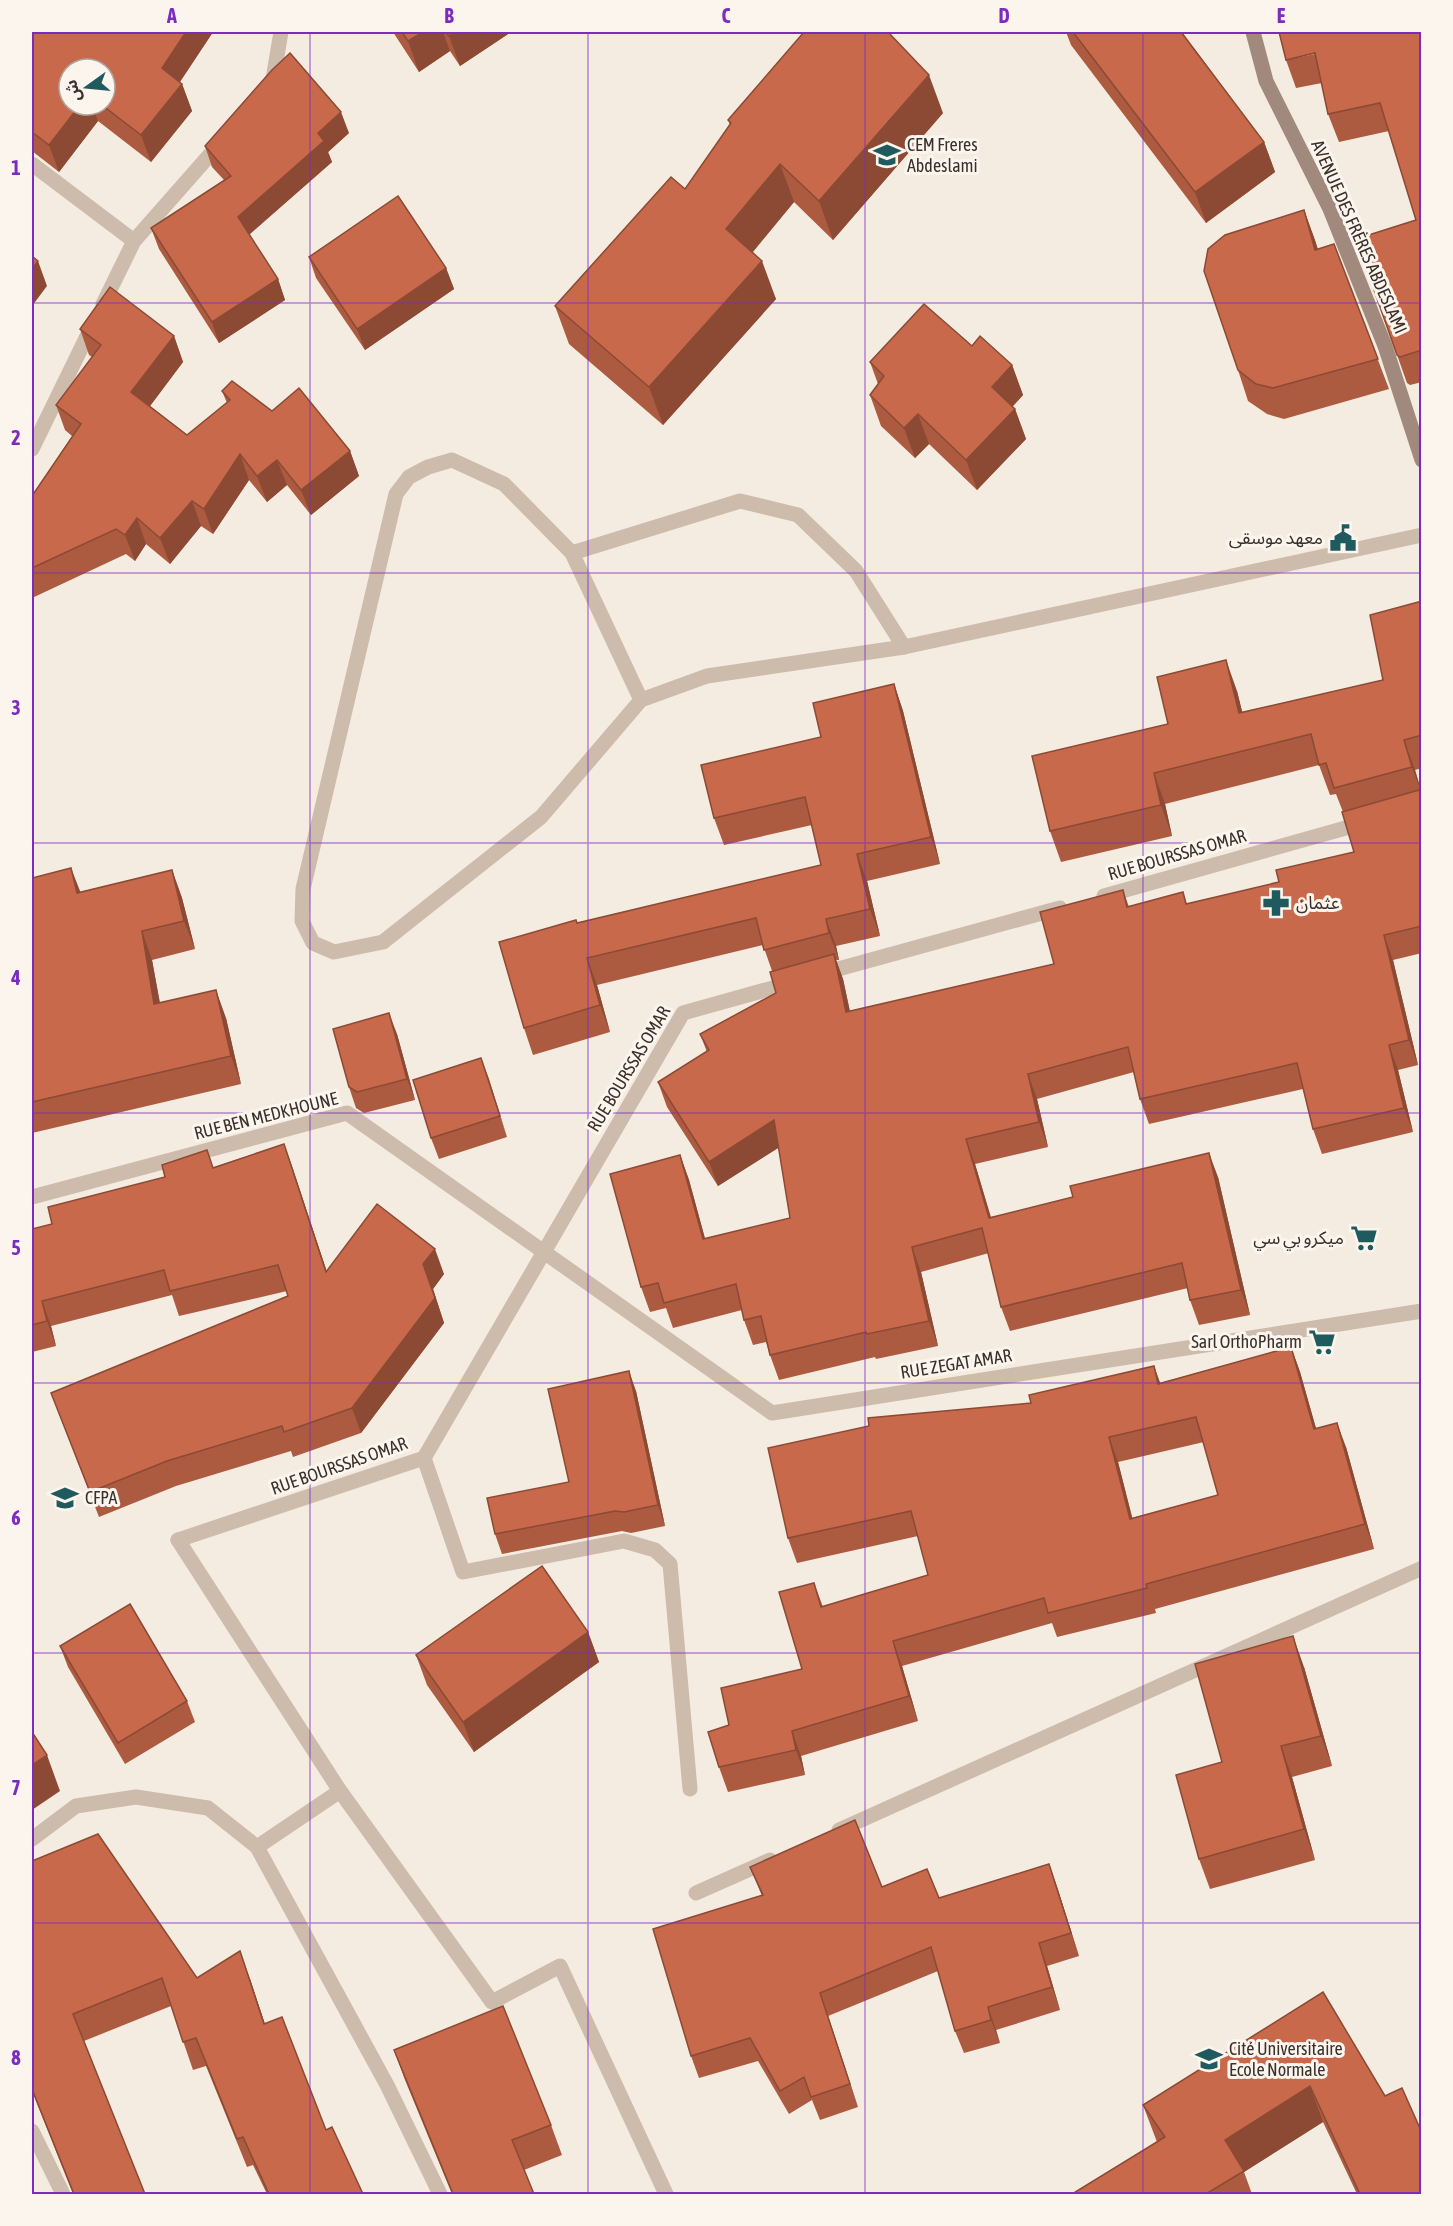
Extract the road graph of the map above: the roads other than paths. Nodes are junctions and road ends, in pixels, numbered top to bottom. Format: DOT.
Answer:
graph roads {
  1 [pos="281,32"];
  2 [pos="1253,32"];
  3 [pos="264,94"];
  4 [pos="233,129"];
  5 [pos="32,164"];
  6 [pos="134,241"];
  7 [pos="32,449"];
  8 [pos="1422,460"];
  9 [pos="1422,535"];
  10 [pos="572,553"];
  11 [pos="904,647"];
  12 [pos="641,700"];
  13 [pos="1387,817"];
  14 [pos="32,1197"];
  15 [pos="545,1251"];
  16 [pos="1422,1311"];
  17 [pos="424,1458"];
  18 [pos="1422,1568"];
  19 [pos="690,1789"];
  20 [pos="340,1791"];
  21 [pos="826,1835"];
  22 [pos="32,1839"];
  23 [pos="257,1847"];
  24 [pos="783,1854"];
  25 [pos="696,1893"];
  26 [pos="32,2131"];
  27 [pos="63,2194"];
  28 [pos="440,2194"];
  29 [pos="666,2194"];
  1 -- 3 [label="street"];
  2 -- 8 [label="main road, AVENUE DES FRÈRES ABDESLAMI"];
  4 -- 6 [label="street"];
  5 -- 6 [label="street"];
  6 -- 7 [label="street"];
  9 -- 11 [label="street"];
  10 -- 11 [label="street"];
  10 -- 12 [label="street"];
  10 -- 12 [label="street"];
  11 -- 12 [label="street"];
  13 -- 15 [label="street, RUE BOURSSAS OMAR"];
  14 -- 15 [label="street, RUE BEN MEDKHOUNE"];
  15 -- 16 [label="street, RUE ZEGAT AMAR"];
  15 -- 17 [label="street, RUE BOURSSAS OMAR"];
  17 -- 19 [label="street"];
  17 -- 20 [label="street, RUE BOURSSAS OMAR"];
  18 -- 21 [label="street"];
  20 -- 23 [label="street"];
  20 -- 29 [label="street"];
  22 -- 23 [label="street"];
  23 -- 28 [label="street"];
  24 -- 25 [label="street"];
  26 -- 27 [label="street"];
}
